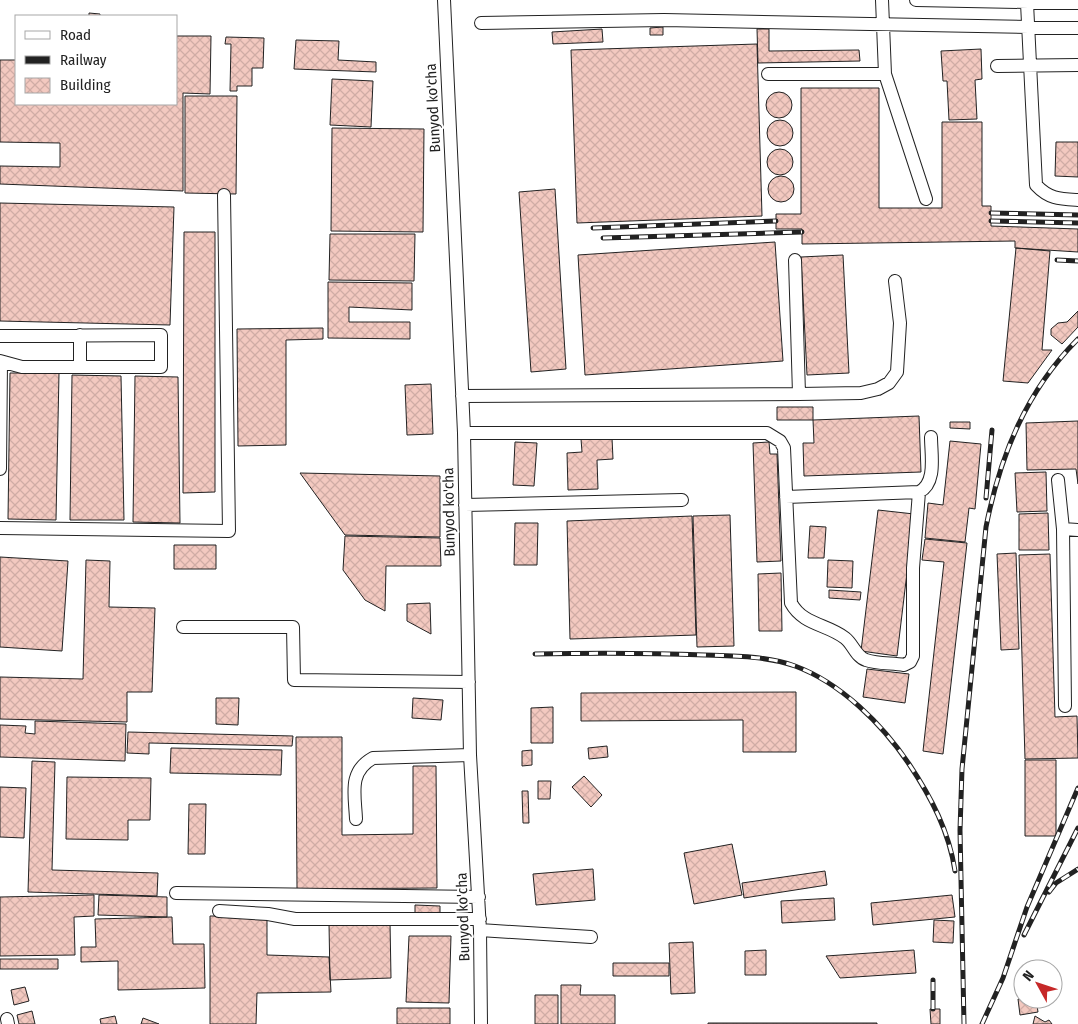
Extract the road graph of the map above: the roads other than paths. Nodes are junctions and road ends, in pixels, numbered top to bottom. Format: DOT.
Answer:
graph roads {
  1 [pos="444,0"];
  2 [pos="882,0"];
  3 [pos="916,0"];
  4 [pos="927,0"];
  5 [pos="1004,1"];
  6 [pos="1027,3"];
  7 [pos="1078,3"];
  8 [pos="481,23"];
  9 [pos="883,24"];
  10 [pos="1029,27"];
  11 [pos="1078,28"];
  12 [pos="1032,65"];
  13 [pos="1078,65"];
  14 [pos="997,66"];
  15 [pos="768,74"];
  16 [pos="885,74"];
  17 [pos="224,195"];
  18 [pos="926,199"];
  19 [pos="1078,200"];
  20 [pos="795,260"];
  21 [pos="895,281"];
  22 [pos="80,335"];
  23 [pos="0,336"];
  24 [pos="1,362"];
  25 [pos="80,366"];
  26 [pos="798,394"];
  27 [pos="462,396"];
  28 [pos="464,433"];
  29 [pos="931,437"];
  30 [pos="0,469"];
  31 [pos="1058,480"];
  32 [pos="919,492"];
  33 [pos="786,497"];
  34 [pos="682,500"];
  35 [pos="465,505"];
  36 [pos="0,528"];
  37 [pos="1063,529"];
  38 [pos="1078,530"];
  39 [pos="183,627"];
  40 [pos="469,682"];
  41 [pos="1065,706"];
  42 [pos="470,755"];
  43 [pos="356,819"];
  44 [pos="176,893"];
  45 [pos="479,897"];
  46 [pos="219,911"];
  47 [pos="480,924"];
  48 [pos="590,937"];
  49 [pos="481,1024"];
  1 -- 27 [label="street, Bunyod ko'cha"];
  2 -- 9 [label="street"];
  3 -- 4 [label="street"];
  4 -- 5 [label="street"];
  5 -- 6 [label="street"];
  6 -- 7 [label="street"];
  6 -- 10 [label="street"];
  8 -- 9 [label="street"];
  9 -- 10 [label="street"];
  9 -- 16 [label="street"];
  10 -- 11 [label="street"];
  10 -- 12 [label="street"];
  12 -- 13 [label="street"];
  12 -- 14 [label="street"];
  12 -- 19 [label="street"];
  15 -- 16 [label="street"];
  16 -- 18 [label="street"];
  17 -- 36 [label="street"];
  20 -- 26 [label="street"];
  21 -- 26 [label="street"];
  22 -- 23 [label="street"];
  22 -- 25 [label="street"];
  22 -- 25 [label="street"];
  24 -- 25 [label="street"];
  24 -- 30 [label="street"];
  26 -- 27 [label="street"];
  27 -- 28 [label="street, Bunyod ko'cha"];
  28 -- 33 [label="street"];
  28 -- 35 [label="street, Bunyod ko'cha"];
  29 -- 32 [label="street"];
  31 -- 37 [label="street"];
  32 -- 33 [label="street"];
  32 -- 33 [label="street"];
  34 -- 35 [label="street"];
  35 -- 40 [label="street, Bunyod ko'cha"];
  37 -- 38 [label="street"];
  37 -- 41 [label="street"];
  39 -- 40 [label="street"];
  40 -- 42 [label="street, Bunyod ko'cha"];
  42 -- 43 [label="street"];
  42 -- 45 [label="street, Bunyod ko'cha"];
  44 -- 45 [label="street"];
  45 -- 47 [label="street, Bunyod ko'cha"];
  46 -- 47 [label="street"];
  47 -- 48 [label="street"];
  47 -- 49 [label="street, Bunyod ko'cha"];
}
